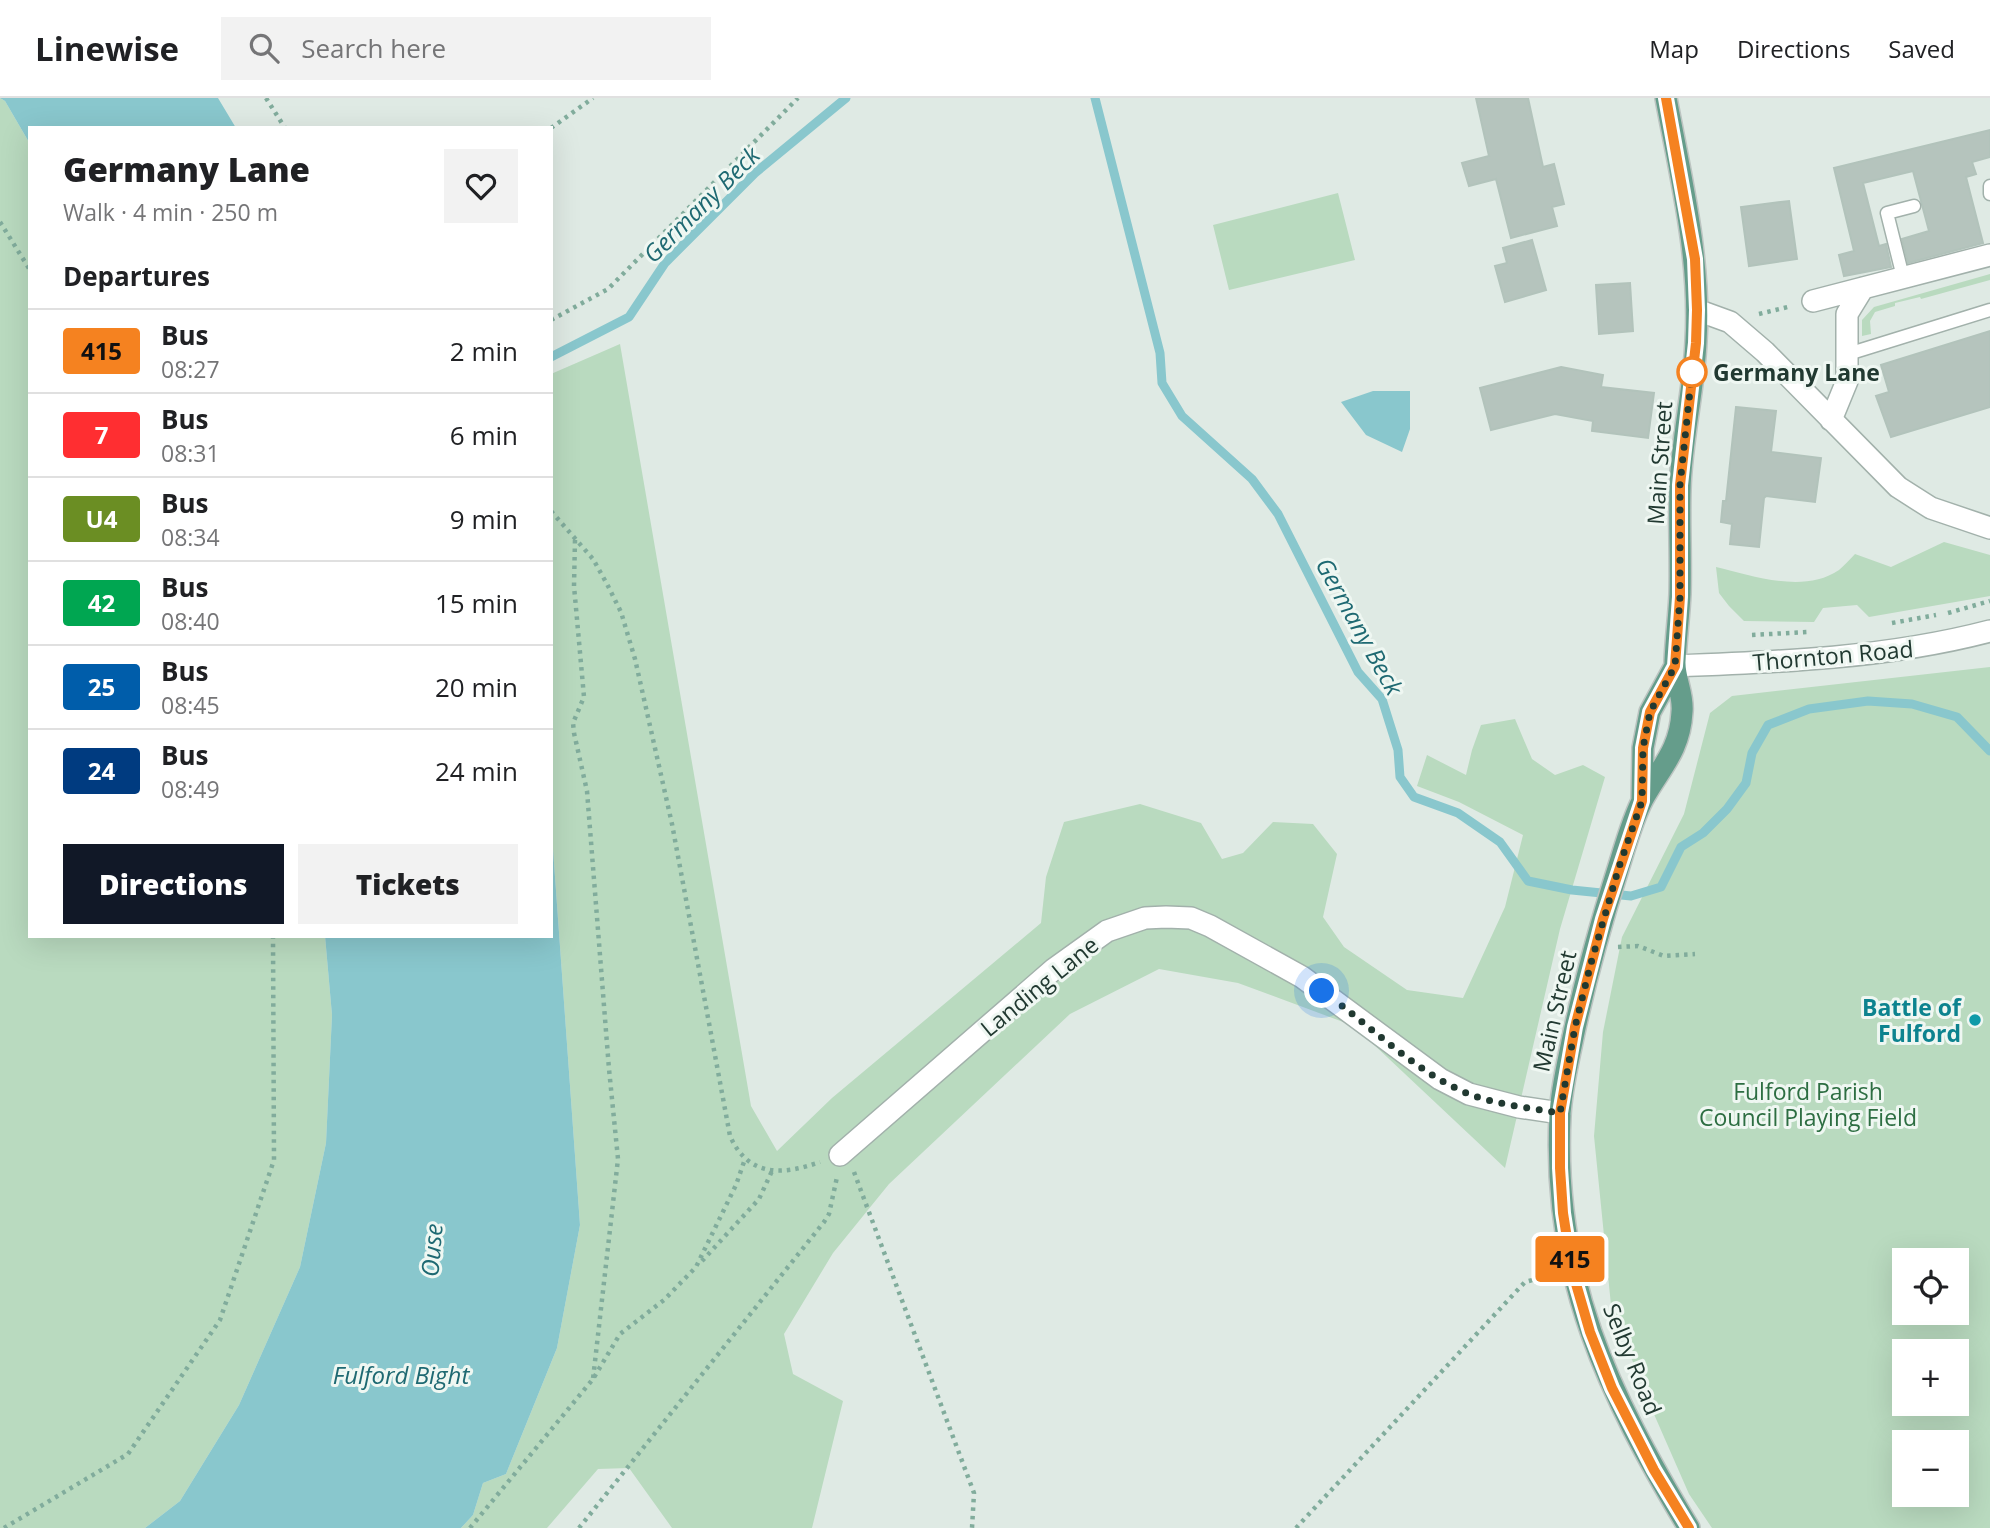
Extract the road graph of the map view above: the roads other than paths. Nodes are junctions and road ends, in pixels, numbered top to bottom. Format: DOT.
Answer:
graph roads {
  1 [pos="1667,98"];
  2 [pos="1990,186"];
  3 [pos="1990,194"];
  4 [pos="1914,206"];
  5 [pos="1990,255"];
  6 [pos="1903,277"];
  7 [pos="1863,288"];
  8 [pos="1813,301"];
  9 [pos="1697,310"];
  10 [pos="1990,310"];
  11 [pos="1848,354"];
  12 [pos="1831,420"];
  13 [pos="1990,528"];
  14 [pos="1990,631"];
  15 [pos="1675,666"];
  16 [pos="1642,801"];
  17 [pos="1560,1113"];
  18 [pos="841,1155"];
  19 [pos="1689,1528"];
  1 -- 9 [label="main road, Main Street"];
  2 -- 3 [label="lane"];
  4 -- 6 [label="lane"];
  5 -- 6 [label="street"];
  6 -- 7 [label="street"];
  7 -- 8 [label="street"];
  7 -- 11 [label="street"];
  9 -- 12 [label="street"];
  9 -- 15 [label="main road, Main Street"];
  10 -- 11 [label="lane"];
  11 -- 12 [label="street"];
  12 -- 13 [label="street"];
  14 -- 15 [label="street, Thornton Road"];
  15 -- 16 [label="main road, Main Street"];
  15 -- 16 [label="main road, Main Street"];
  16 -- 17 [label="main road, Main Street"];
  17 -- 18 [label="street, Landing Lane"];
  17 -- 19 [label="main road, Selby Road"];
}
